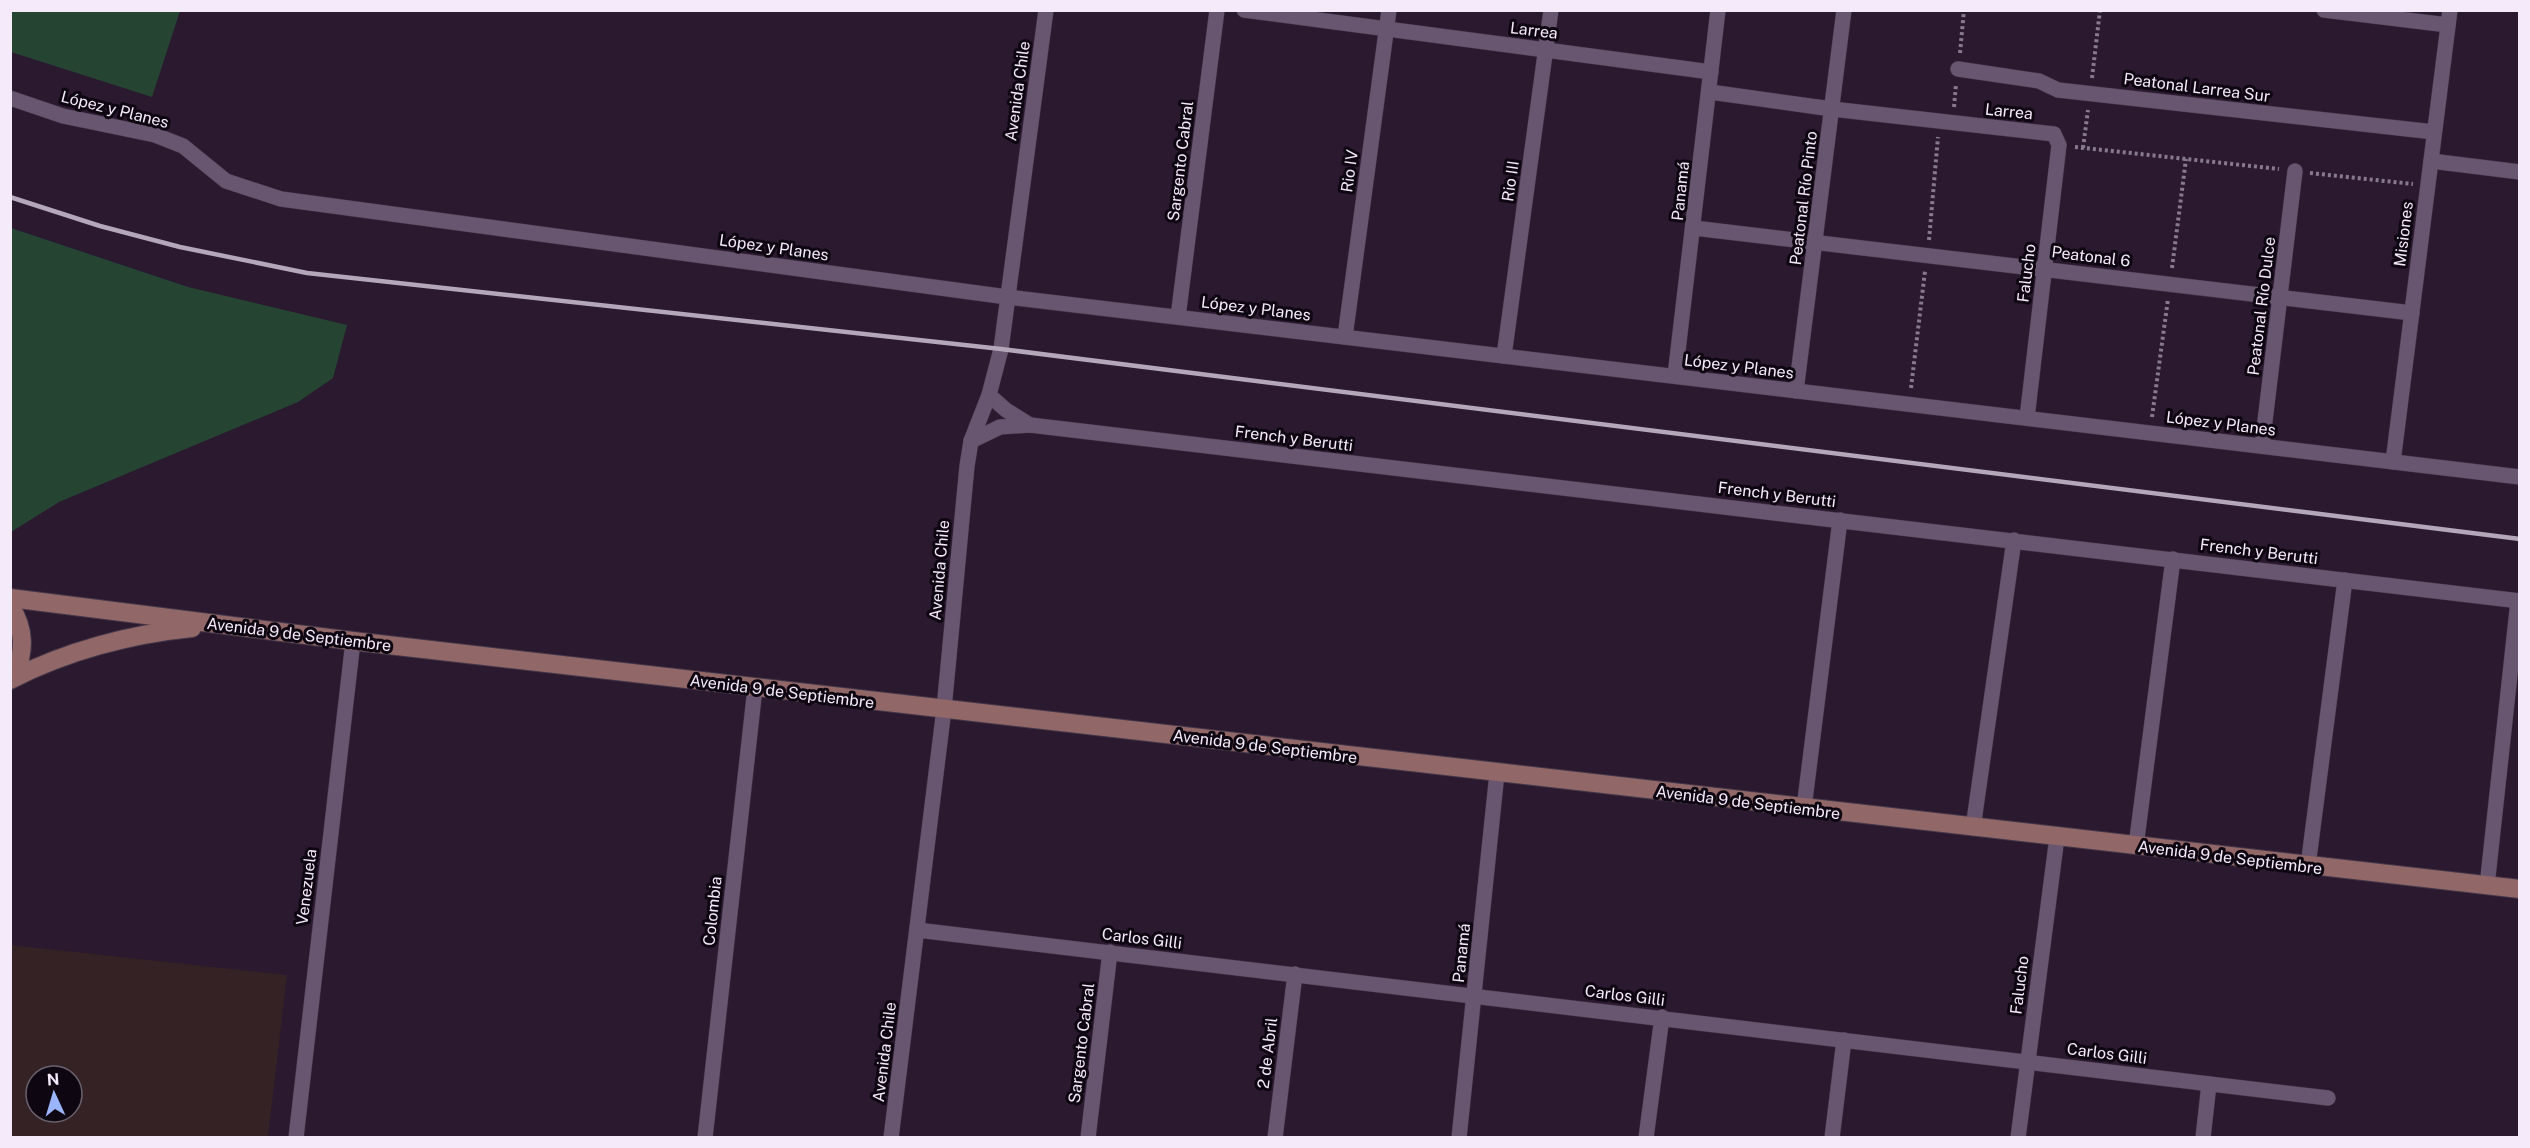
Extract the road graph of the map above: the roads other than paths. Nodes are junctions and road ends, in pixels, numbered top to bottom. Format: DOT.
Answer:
graph roads {
  1 [pos="1046,10"];
  2 [pos="1217,10"];
  3 [pos="1244,10"];
  4 [pos="1389,10"];
  5 [pos="1551,10"];
  6 [pos="1718,10"];
  7 [pos="1844,10"];
  8 [pos="2324,10"];
  9 [pos="2449,18"];
  10 [pos="1386,29"];
  11 [pos="1546,50"];
  12 [pos="1958,69"];
  13 [pos="1712,72"];
  14 [pos="1710,92"];
  15 [pos="10,98"];
  16 [pos="1832,109"];
  17 [pos="2434,132"];
  18 [pos="2056,139"];
  19 [pos="2431,160"];
  20 [pos="2295,171"];
  21 [pos="2520,172"];
  22 [pos="1694,228"];
  23 [pos="1815,242"];
  24 [pos="2045,268"];
  25 [pos="1007,297"];
  26 [pos="2280,297"];
  27 [pos="2412,313"];
  28 [pos="1178,317"];
  29 [pos="1345,337"];
  30 [pos="1504,356"];
  31 [pos="1675,376"];
  32 [pos="1796,391"];
  33 [pos="989,395"];
  34 [pos="2027,418"];
  35 [pos="1030,424"];
  36 [pos="971,441"];
  37 [pos="2262,446"];
  38 [pos="2393,462"];
  39 [pos="2520,477"];
  40 [pos="1840,520"];
  41 [pos="2014,540"];
  42 [pos="2173,559"];
  43 [pos="2344,580"];
  44 [pos="10,598"];
  45 [pos="2519,601"];
  46 [pos="10,606"];
  47 [pos="228,624"];
  48 [pos="352,641"];
  49 [pos="13,678"];
  50 [pos="755,688"];
  51 [pos="944,709"];
  52 [pos="1497,773"];
  53 [pos="1804,808"];
  54 [pos="1973,828"];
  55 [pos="2056,837"];
  56 [pos="2136,846"];
  57 [pos="2308,866"];
  58 [pos="2487,885"];
  59 [pos="2520,889"];
  60 [pos="917,930"];
  61 [pos="1110,952"];
  62 [pos="1295,974"];
  63 [pos="1474,995"];
  64 [pos="1662,1017"];
  65 [pos="1844,1040"];
  66 [pos="2027,1062"];
  67 [pos="2209,1084"];
  68 [pos="2328,1098"];
  69 [pos="296,1137"];
  70 [pos="705,1137"];
  71 [pos="891,1137"];
  72 [pos="1088,1137"];
  73 [pos="1275,1137"];
  74 [pos="1459,1137"];
  75 [pos="1646,1137"];
  76 [pos="1832,1137"];
  77 [pos="2018,1137"];
  78 [pos="2204,1137"];
  1 -- 25 [label="street, Avenida Chile"];
  2 -- 28 [label="street, Sargento Cabral"];
  3 -- 10 [label="street, Larrea"];
  4 -- 10 [label="street, Rio IV"];
  5 -- 11 [label="street, Rio III"];
  6 -- 13 [label="street, Panamá"];
  7 -- 16 [label="street, Peatonal Río Pinto"];
  8 -- 9 [label="street"];
  9 -- 17 [label="street, Misiones"];
  10 -- 11 [label="street, Larrea"];
  10 -- 29 [label="street, Rio IV"];
  11 -- 13 [label="street, Larrea"];
  11 -- 30 [label="street, Rio III"];
  12 -- 17 [label="street, Peatonal Larrea Sur"];
  13 -- 14 [label="street, Panamá"];
  14 -- 16 [label="street, Larrea"];
  14 -- 22 [label="street, Panamá"];
  15 -- 25 [label="street, López y Planes"];
  16 -- 18 [label="street, Larrea"];
  16 -- 23 [label="street, Peatonal Río Pinto"];
  17 -- 19 [label="street, Misiones"];
  18 -- 24 [label="street, Falucho"];
  19 -- 21 [label="street"];
  19 -- 27 [label="street, Misiones"];
  20 -- 26 [label="street, Peatonal Río Dulce"];
  22 -- 23 [label="street, Peatonal 6"];
  22 -- 31 [label="street, Panamá"];
  23 -- 24 [label="street, Peatonal 6"];
  23 -- 32 [label="street, Peatonal Río Pinto"];
  24 -- 26 [label="street, Peatonal 6"];
  24 -- 34 [label="street, Falucho"];
  25 -- 28 [label="street, López y Planes"];
  25 -- 33 [label="street, Avenida Chile"];
  26 -- 27 [label="street, Peatonal 6"];
  26 -- 37 [label="street, Peatonal Río Dulce"];
  27 -- 38 [label="street, Misiones"];
  28 -- 29 [label="street, López y Planes"];
  29 -- 30 [label="street, López y Planes"];
  30 -- 31 [label="street, López y Planes"];
  31 -- 32 [label="street, López y Planes"];
  32 -- 34 [label="street, López y Planes"];
  33 -- 35 [label="street, French y Berutti"];
  33 -- 36 [label="street, Avenida Chile"];
  34 -- 37 [label="street, López y Planes"];
  35 -- 36 [label="street, French y Berutti"];
  35 -- 40 [label="street, French y Berutti"];
  36 -- 51 [label="street, Avenida Chile"];
  37 -- 38 [label="street, López y Planes"];
  38 -- 39 [label="street, López y Planes"];
  40 -- 41 [label="street, French y Berutti"];
  40 -- 53 [label="street"];
  41 -- 42 [label="street, French y Berutti"];
  41 -- 54 [label="street"];
  42 -- 43 [label="street, French y Berutti"];
  42 -- 56 [label="street"];
  43 -- 45 [label="street, French y Berutti"];
  43 -- 57 [label="street"];
  44 -- 47 [label="street, Avenida 9 de Septiembre"];
  45 -- 58 [label="street"];
  46 -- 49 [label="street"];
  47 -- 48 [label="street, Avenida 9 de Septiembre"];
  47 -- 49 [label="street"];
  48 -- 50 [label="street, Avenida 9 de Septiembre"];
  48 -- 69 [label="street, Venezuela"];
  50 -- 51 [label="street, Avenida 9 de Septiembre"];
  50 -- 70 [label="street, Colombia"];
  51 -- 52 [label="street, Avenida 9 de Septiembre"];
  51 -- 60 [label="street, Avenida Chile"];
  52 -- 53 [label="street, Avenida 9 de Septiembre"];
  52 -- 63 [label="street, Panamá"];
  53 -- 54 [label="street, Avenida 9 de Septiembre"];
  54 -- 55 [label="street, Avenida 9 de Septiembre"];
  55 -- 56 [label="street, Avenida 9 de Septiembre"];
  55 -- 66 [label="street, Falucho"];
  56 -- 57 [label="street, Avenida 9 de Septiembre"];
  57 -- 58 [label="street, Avenida 9 de Septiembre"];
  58 -- 59 [label="street, Avenida 9 de Septiembre"];
  60 -- 61 [label="street, Carlos Gilli"];
  60 -- 71 [label="street, Avenida Chile"];
  61 -- 62 [label="street, Carlos Gilli"];
  61 -- 72 [label="street, Sargento Cabral"];
  62 -- 63 [label="street, Carlos Gilli"];
  62 -- 73 [label="street, 2 de Abril"];
  63 -- 64 [label="street, Carlos Gilli"];
  63 -- 74 [label="street, Panamá"];
  64 -- 65 [label="street, Carlos Gilli"];
  64 -- 75 [label="street"];
  65 -- 66 [label="street, Carlos Gilli"];
  65 -- 76 [label="street"];
  66 -- 67 [label="street, Carlos Gilli"];
  66 -- 77 [label="street, Falucho"];
  67 -- 68 [label="street, Carlos Gilli"];
  67 -- 78 [label="street"];
}
